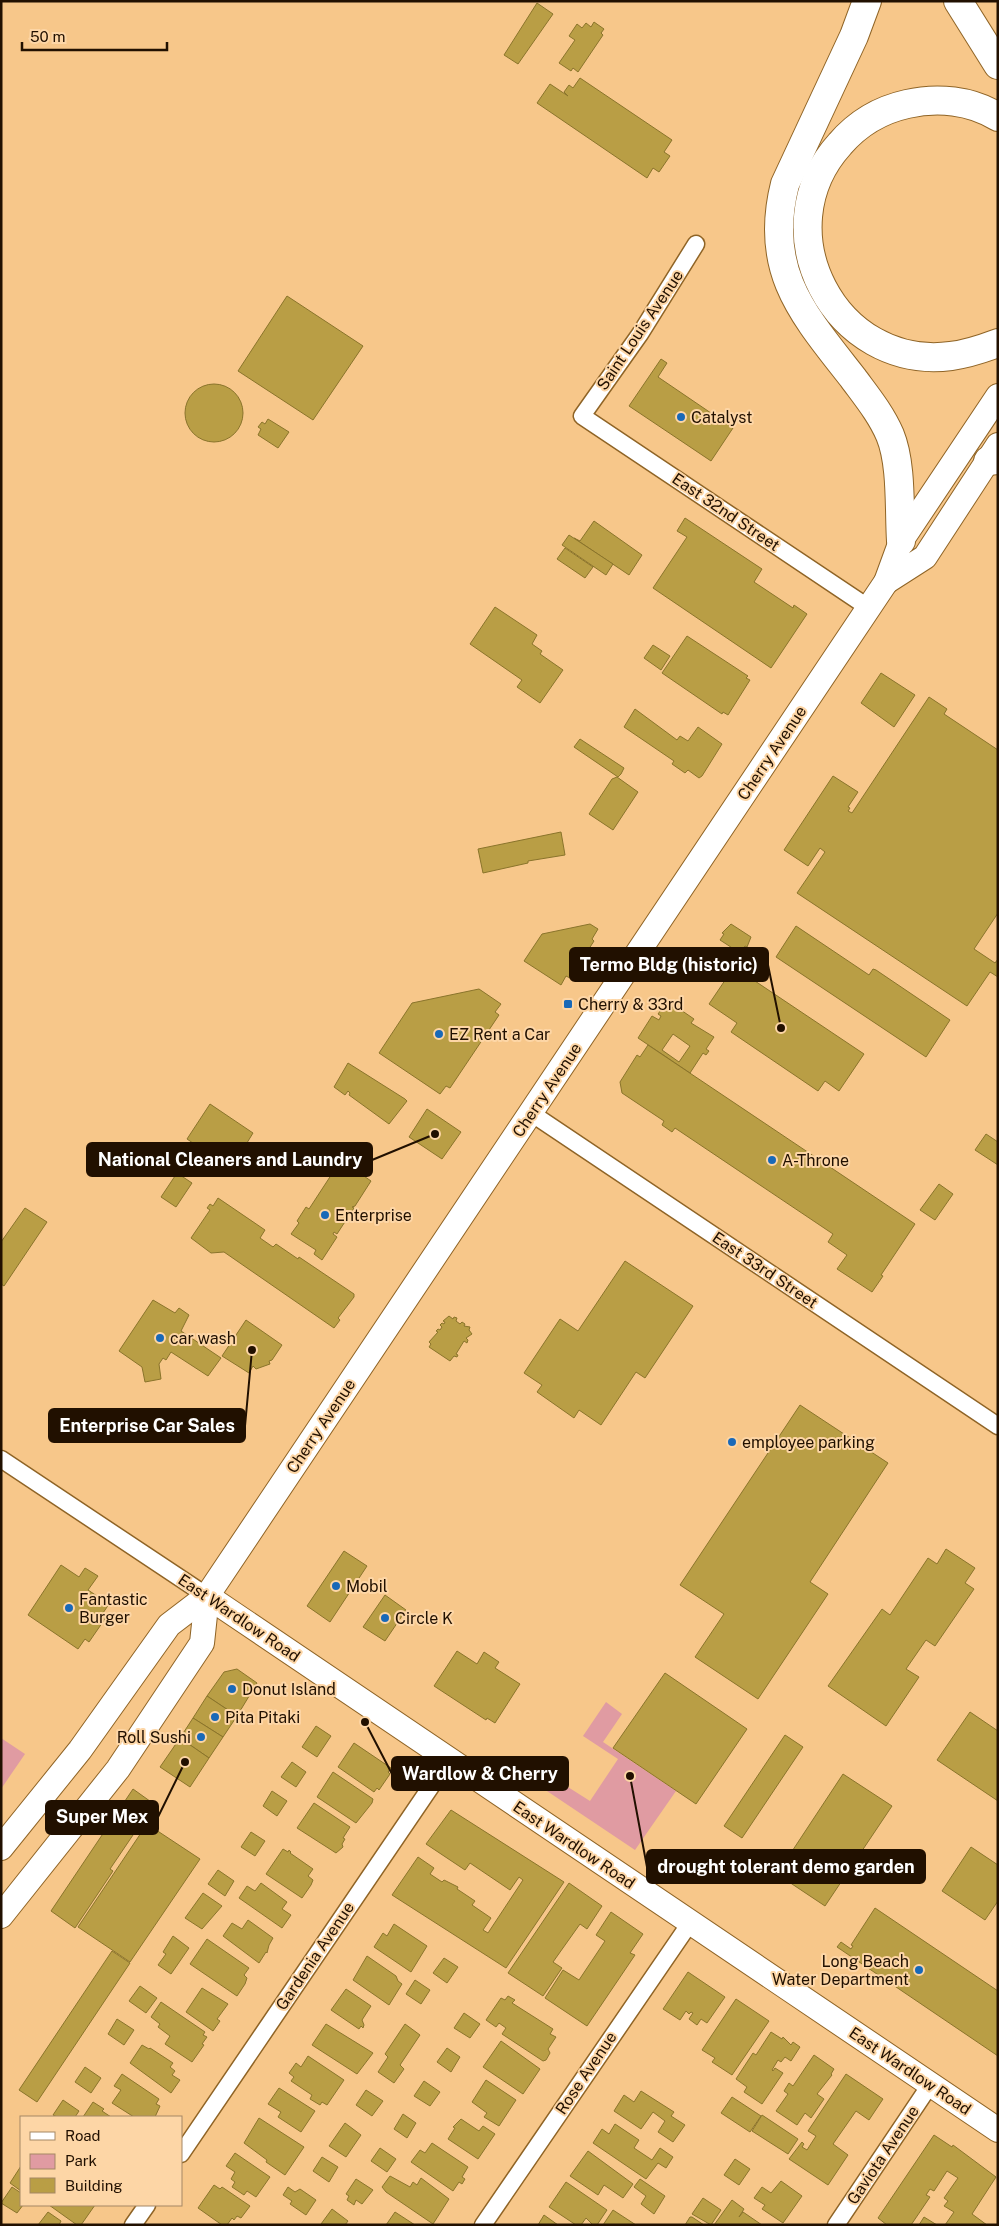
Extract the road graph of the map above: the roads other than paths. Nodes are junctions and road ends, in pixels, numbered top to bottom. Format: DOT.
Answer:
graph roads {
  1 [pos="868,1"];
  2 [pos="958,1"];
  3 [pos="998,65"];
  4 [pos="998,117"];
  5 [pos="696,244"];
  6 [pos="998,343"];
  7 [pos="998,396"];
  8 [pos="582,416"];
  9 [pos="994,455"];
  10 [pos="901,541"];
  11 [pos="886,582"];
  12 [pos="869,608"];
  13 [pos="531,1113"];
  14 [pos="998,1426"];
  15 [pos="1,1459"];
  16 [pos="207,1596"];
  17 [pos="450,1760"];
  18 [pos="1,1848"];
  19 [pos="1,1916"];
  20 [pos="690,1923"];
  21 [pos="930,2085"];
  22 [pos="998,2130"];
  23 [pos="182,2153"];
  24 [pos="146,2206"];
  25 [pos="133,2225"];
  26 [pos="483,2225"];
  27 [pos="836,2225"];
  1 -- 10 [label="highway"];
  2 -- 3 [label="highway"];
  4 -- 6 [label="highway"];
  5 -- 8 [label="street, Saint Louis Avenue"];
  7 -- 10 [label="main road, Cherry Avenue"];
  8 -- 12 [label="street, East 32nd Street"];
  9 -- 11 [label="main road, Cherry Avenue"];
  10 -- 11 [label="main road, Cherry Avenue"];
  11 -- 12 [label="main road, Cherry Avenue"];
  12 -- 13 [label="main road, Cherry Avenue"];
  13 -- 14 [label="street, East 33rd Street"];
  13 -- 16 [label="main road, Cherry Avenue"];
  15 -- 16 [label="street, East Wardlow Road"];
  16 -- 17 [label="main road, East Wardlow Road"];
  16 -- 18 [label="main road, Cherry Avenue"];
  16 -- 19 [label="main road, Cherry Avenue"];
  17 -- 20 [label="main road, East Wardlow Road"];
  17 -- 23 [label="street, Gardenia Avenue"];
  20 -- 21 [label="main road, East Wardlow Road"];
  20 -- 26 [label="street, Rose Avenue"];
  21 -- 22 [label="main road, East Wardlow Road"];
  21 -- 27 [label="street, Gaviota Avenue"];
  24 -- 25 [label="street"];
}
